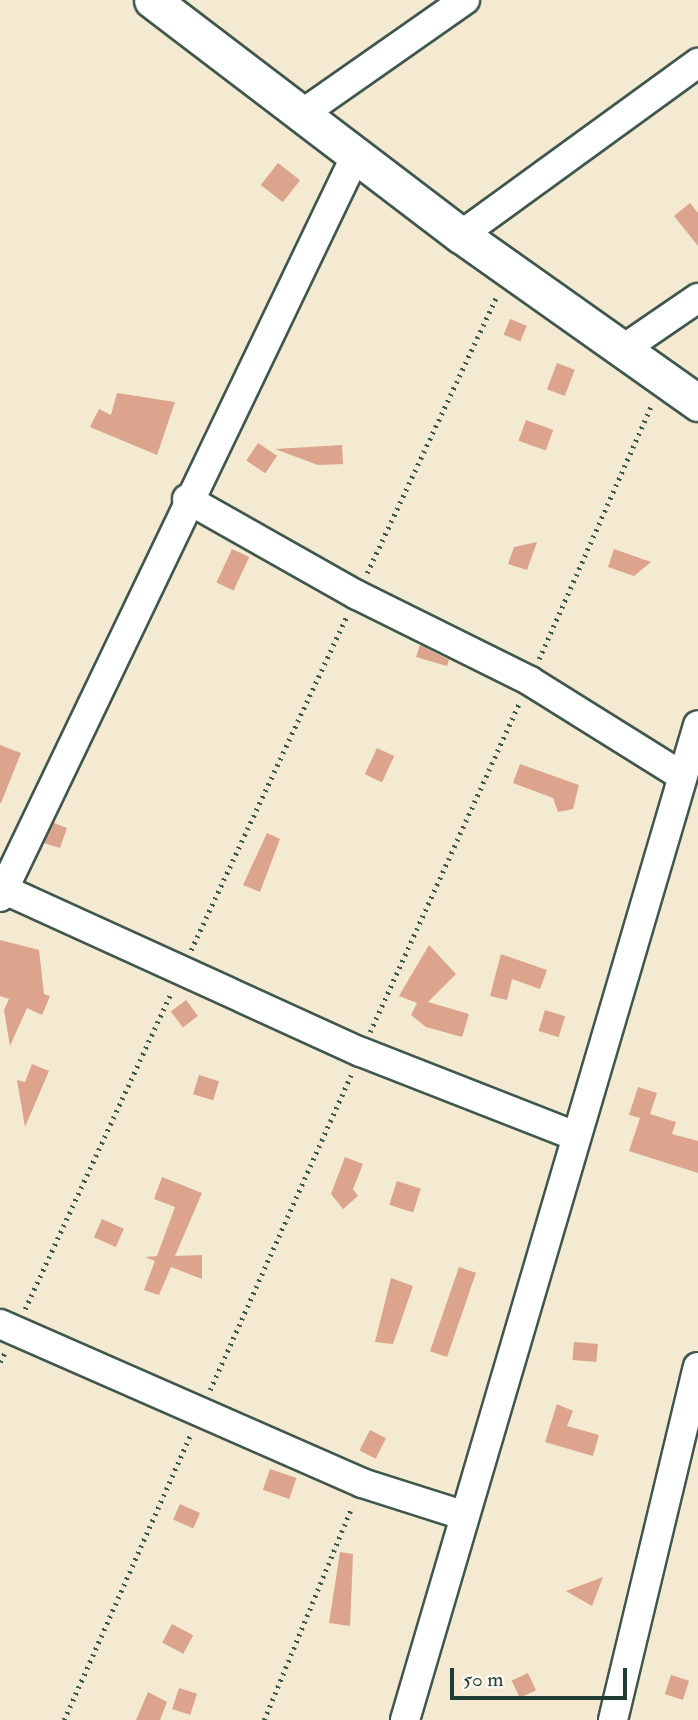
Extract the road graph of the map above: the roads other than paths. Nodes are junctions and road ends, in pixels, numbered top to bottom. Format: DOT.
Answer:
graph roads {
  1 [pos="152,0"];
  2 [pos="465,0"];
  3 [pos="698,63"];
  4 [pos="302,114"];
  5 [pos="356,155"];
  6 [pos="461,234"];
  7 [pos="698,298"];
  8 [pos="621,350"];
  9 [pos="698,403"];
  10 [pos="187,499"];
  11 [pos="698,726"];
  12 [pos="679,774"];
  13 [pos="2,893"];
  14 [pos="573,1135"];
  15 [pos="8,1327"];
  16 [pos="698,1367"];
  17 [pos="688,1449"];
  18 [pos="463,1515"];
  19 [pos="405,1720"];
  20 [pos="613,1720"];
  1 -- 4 [label="street"];
  2 -- 4 [label="street"];
  3 -- 6 [label="street"];
  4 -- 5 [label="street"];
  5 -- 6 [label="street"];
  5 -- 10 [label="street"];
  6 -- 8 [label="street"];
  7 -- 8 [label="street"];
  8 -- 9 [label="street"];
  10 -- 12 [label="street"];
  10 -- 13 [label="street"];
  11 -- 12 [label="street"];
  12 -- 14 [label="street"];
  13 -- 14 [label="street"];
  14 -- 18 [label="street"];
  15 -- 18 [label="street"];
  16 -- 17 [label="street"];
  17 -- 20 [label="street"];
  18 -- 19 [label="street"];
}
